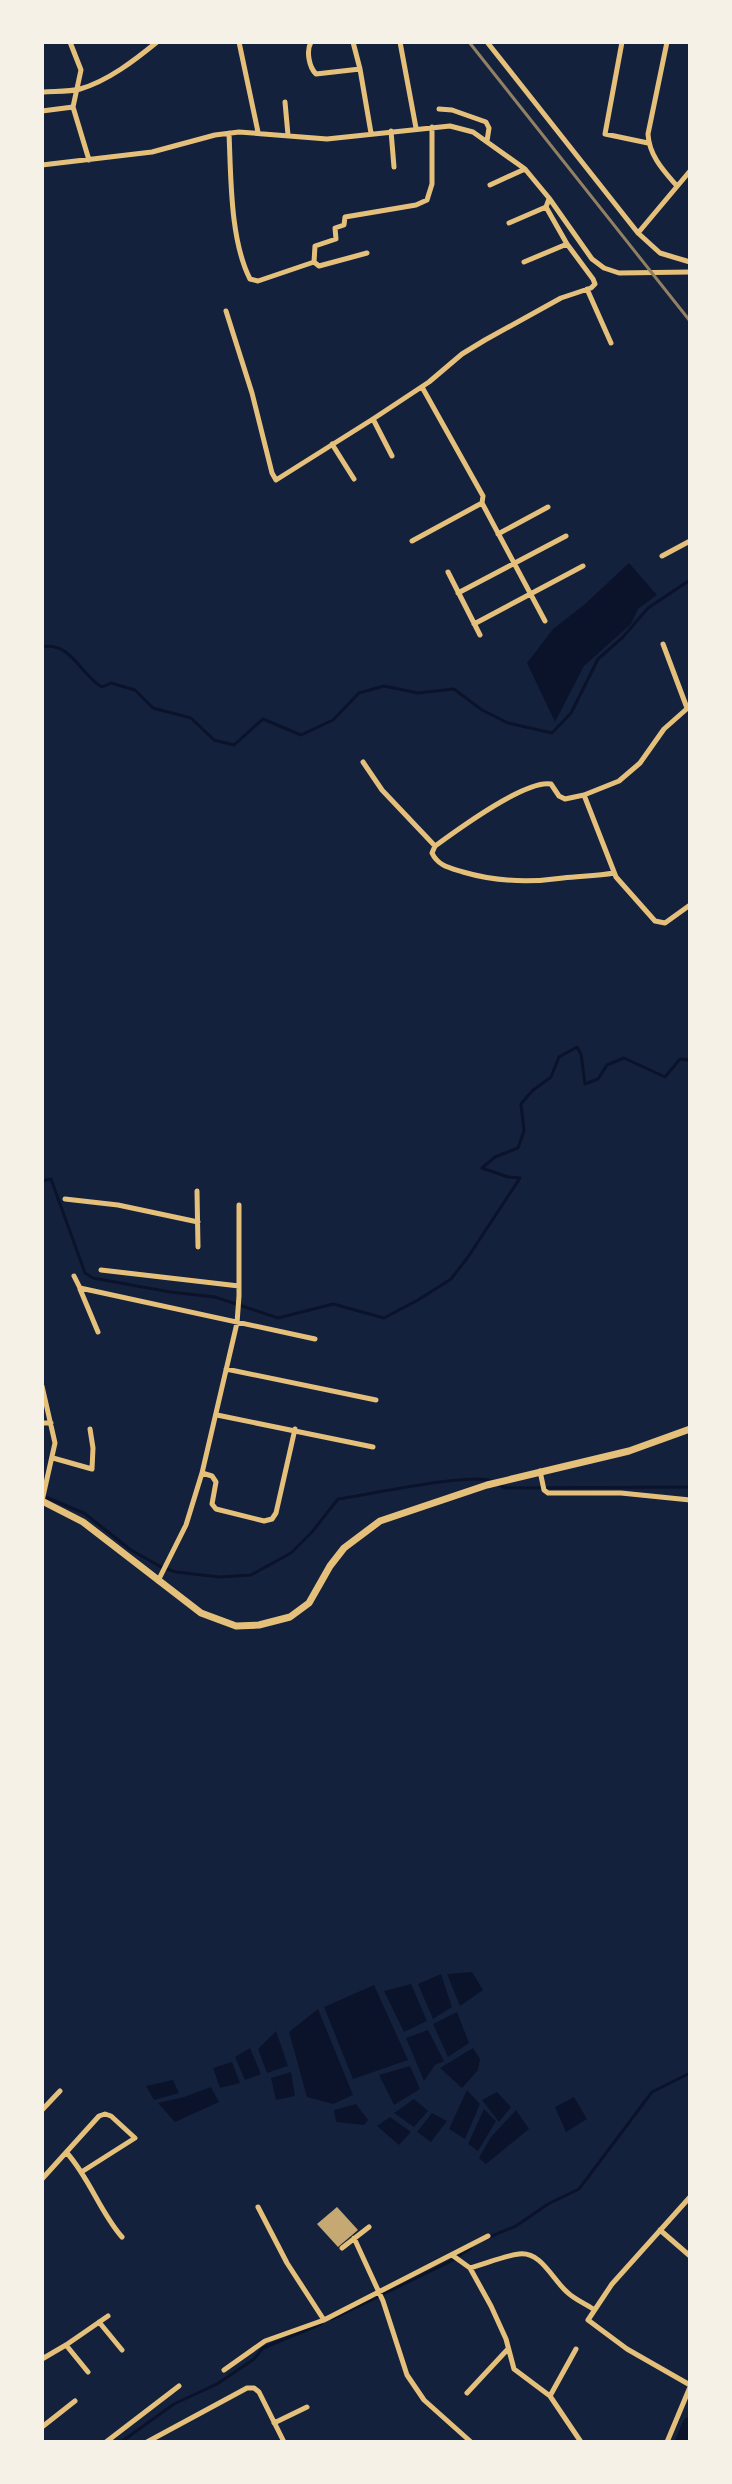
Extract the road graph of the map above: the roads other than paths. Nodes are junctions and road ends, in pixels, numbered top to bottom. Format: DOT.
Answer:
graph roads {
  1 [pos="70,42"];
  2 [pos="157,42"];
  3 [pos="239,42"];
  4 [pos="311,42"];
  5 [pos="353,42"];
  6 [pos="400,42"];
  7 [pos="487,42"];
  8 [pos="622,42"];
  9 [pos="664,42"];
  10 [pos="360,69"];
  11 [pos="78,90"];
  12 [pos="42,92"];
  13 [pos="285,102"];
  14 [pos="73,107"];
  15 [pos="439,109"];
  16 [pos="42,111"];
  17 [pos="432,127"];
  18 [pos="416,128"];
  19 [pos="391,131"];
  20 [pos="258,132"];
  21 [pos="229,133"];
  22 [pos="371,133"];
  23 [pos="288,135"];
  24 [pos="487,141"];
  25 [pos="648,143"];
  26 [pos="89,160"];
  27 [pos="42,165"];
  28 [pos="394,167"];
  29 [pos="525,169"];
  30 [pos="690,171"];
  31 [pos="490,185"];
  32 [pos="676,185"];
  33 [pos="549,198"];
  34 [pos="546,207"];
  35 [pos="509,223"];
  36 [pos="638,233"];
  37 [pos="567,244"];
  38 [pos="367,253"];
  39 [pos="314,262"];
  40 [pos="524,262"];
  41 [pos="690,262"];
  42 [pos="690,272"];
  43 [pos="587,289"];
  44 [pos="226,311"];
  45 [pos="611,343"];
  46 [pos="422,387"];
  47 [pos="373,419"];
  48 [pos="332,444"];
  49 [pos="392,456"];
  50 [pos="354,479"];
  51 [pos="482,503"];
  52 [pos="548,507"];
  53 [pos="498,534"];
  54 [pos="566,536"];
  55 [pos="412,541"];
  56 [pos="690,541"];
  57 [pos="662,556"];
  58 [pos="515,565"];
  59 [pos="583,566"];
  60 [pos="448,572"];
  61 [pos="458,593"];
  62 [pos="531,594"];
  63 [pos="545,621"];
  64 [pos="474,624"];
  65 [pos="480,635"];
  66 [pos="663,644"];
  67 [pos="688,707"];
  68 [pos="363,762"];
  69 [pos="584,795"];
  70 [pos="435,846"];
  71 [pos="614,873"];
  72 [pos="690,905"];
  73 [pos="197,1191"];
  74 [pos="65,1199"];
  75 [pos="239,1205"];
  76 [pos="198,1222"];
  77 [pos="198,1247"];
  78 [pos="101,1270"];
  79 [pos="74,1276"];
  80 [pos="239,1286"];
  81 [pos="80,1288"];
  82 [pos="237,1323"];
  83 [pos="98,1332"];
  84 [pos="315,1339"];
  85 [pos="226,1369"];
  86 [pos="42,1386"];
  87 [pos="376,1400"];
  88 [pos="217,1415"];
  89 [pos="42,1423"];
  90 [pos="51,1423"];
  91 [pos="90,1429"];
  92 [pos="295,1429"];
  93 [pos="690,1429"];
  94 [pos="373,1447"];
  95 [pos="53,1458"];
  96 [pos="540,1471"];
  97 [pos="202,1473"];
  98 [pos="44,1496"];
  99 [pos="690,1500"];
  100 [pos="160,1577"];
  101 [pos="60,2091"];
  102 [pos="42,2110"];
  103 [pos="67,2153"];
  104 [pos="42,2168"];
  105 [pos="83,2171"];
  106 [pos="48,2173"];
  107 [pos="42,2179"];
  108 [pos="690,2197"];
  109 [pos="258,2207"];
  110 [pos="369,2227"];
  111 [pos="660,2230"];
  112 [pos="488,2236"];
  113 [pos="122,2237"];
  114 [pos="354,2238"];
  115 [pos="342,2248"];
  116 [pos="453,2256"];
  117 [pos="690,2256"];
  118 [pos="467,2267"];
  119 [pos="381,2296"];
  120 [pos="593,2309"];
  121 [pos="108,2316"];
  122 [pos="324,2320"];
  123 [pos="99,2322"];
  124 [pos="66,2345"];
  125 [pos="508,2349"];
  126 [pos="576,2349"];
  127 [pos="122,2350"];
  128 [pos="42,2359"];
  129 [pos="496,2362"];
  130 [pos="514,2369"];
  131 [pos="224,2370"];
  132 [pos="88,2372"];
  133 [pos="179,2386"];
  134 [pos="690,2386"];
  135 [pos="467,2393"];
  136 [pos="550,2396"];
  137 [pos="75,2401"];
  138 [pos="307,2407"];
  139 [pos="274,2423"];
  140 [pos="42,2427"];
  141 [pos="106,2442"];
  142 [pos="147,2442"];
  143 [pos="284,2442"];
  144 [pos="471,2442"];
  145 [pos="581,2442"];
  146 [pos="667,2442"];
  1 -- 11 [label="street"];
  2 -- 11 [label="street"];
  3 -- 20 [label="street"];
  4 -- 10 [label="street"];
  5 -- 10 [label="street"];
  6 -- 18 [label="street"];
  7 -- 36 [label="street"];
  8 -- 25 [label="street"];
  9 -- 25 [label="street"];
  10 -- 22 [label="street"];
  11 -- 12 [label="street"];
  11 -- 14 [label="street"];
  13 -- 23 [label="street"];
  14 -- 16 [label="street"];
  14 -- 26 [label="street"];
  15 -- 24 [label="street"];
  17 -- 18 [label="street"];
  17 -- 24 [label="street"];
  17 -- 39 [label="street"];
  18 -- 19 [label="street"];
  19 -- 22 [label="street"];
  19 -- 28 [label="street"];
  20 -- 21 [label="street"];
  20 -- 23 [label="street"];
  21 -- 26 [label="street"];
  21 -- 39 [label="street"];
  22 -- 23 [label="street"];
  24 -- 29 [label="street"];
  25 -- 32 [label="street"];
  26 -- 27 [label="street"];
  29 -- 31 [label="street"];
  29 -- 33 [label="street"];
  30 -- 32 [label="street"];
  32 -- 36 [label="street"];
  33 -- 34 [label="street"];
  33 -- 42 [label="street"];
  34 -- 35 [label="street"];
  34 -- 37 [label="street"];
  36 -- 41 [label="street"];
  37 -- 40 [label="street"];
  37 -- 43 [label="street"];
  38 -- 39 [label="street"];
  43 -- 45 [label="street"];
  43 -- 46 [label="street"];
  44 -- 48 [label="street"];
  46 -- 47 [label="street"];
  46 -- 51 [label="street"];
  47 -- 48 [label="street"];
  47 -- 49 [label="street"];
  48 -- 50 [label="street"];
  51 -- 53 [label="street"];
  51 -- 55 [label="street"];
  52 -- 53 [label="street"];
  53 -- 58 [label="street"];
  54 -- 58 [label="street"];
  56 -- 57 [label="street"];
  58 -- 61 [label="street"];
  58 -- 62 [label="street"];
  59 -- 62 [label="street"];
  60 -- 61 [label="street"];
  61 -- 64 [label="street"];
  62 -- 63 [label="street"];
  62 -- 64 [label="street"];
  64 -- 65 [label="street"];
  66 -- 67 [label="street"];
  67 -- 69 [label="street"];
  68 -- 70 [label="street"];
  69 -- 70 [label="street"];
  69 -- 71 [label="street"];
  70 -- 71 [label="street"];
  71 -- 72 [label="street"];
  73 -- 76 [label="street"];
  74 -- 76 [label="street"];
  75 -- 80 [label="street"];
  76 -- 77 [label="street"];
  78 -- 80 [label="street"];
  79 -- 81 [label="street"];
  80 -- 82 [label="street"];
  81 -- 82 [label="street"];
  81 -- 83 [label="street"];
  82 -- 84 [label="street"];
  82 -- 85 [label="street"];
  85 -- 87 [label="street"];
  85 -- 88 [label="street"];
  86 -- 90 [label="street"];
  88 -- 92 [label="street"];
  88 -- 97 [label="street"];
  89 -- 90 [label="street"];
  90 -- 95 [label="street"];
  91 -- 95 [label="street"];
  92 -- 94 [label="street"];
  92 -- 97 [label="street"];
  93 -- 96 [label="main road"];
  95 -- 98 [label="street"];
  96 -- 99 [label="street"];
  96 -- 100 [label="main road"];
  97 -- 100 [label="street"];
  98 -- 100 [label="main road"];
  101 -- 102 [label="street"];
  103 -- 105 [label="street"];
  103 -- 105 [label="street"];
  103 -- 106 [label="street"];
  104 -- 106 [label="street"];
  105 -- 113 [label="street"];
  106 -- 107 [label="street"];
  108 -- 111 [label="street"];
  109 -- 122 [label="street"];
  110 -- 114 [label="street"];
  111 -- 117 [label="street"];
  111 -- 120 [label="street"];
  112 -- 116 [label="street"];
  114 -- 115 [label="street"];
  114 -- 119 [label="street"];
  116 -- 118 [label="street"];
  116 -- 119 [label="street"];
  118 -- 120 [label="street"];
  118 -- 125 [label="street"];
  119 -- 122 [label="street"];
  119 -- 144 [label="street"];
  120 -- 134 [label="street"];
  121 -- 123 [label="street"];
  122 -- 131 [label="street"];
  123 -- 124 [label="street"];
  123 -- 127 [label="street"];
  124 -- 128 [label="street"];
  124 -- 132 [label="street"];
  125 -- 129 [label="street"];
  125 -- 130 [label="street"];
  126 -- 136 [label="street"];
  129 -- 130 [label="street"];
  129 -- 135 [label="street"];
  130 -- 136 [label="street"];
  133 -- 141 [label="street"];
  134 -- 146 [label="street"];
  136 -- 145 [label="street"];
  137 -- 140 [label="street"];
  138 -- 139 [label="street"];
  139 -- 142 [label="street"];
  139 -- 143 [label="street"];
}
